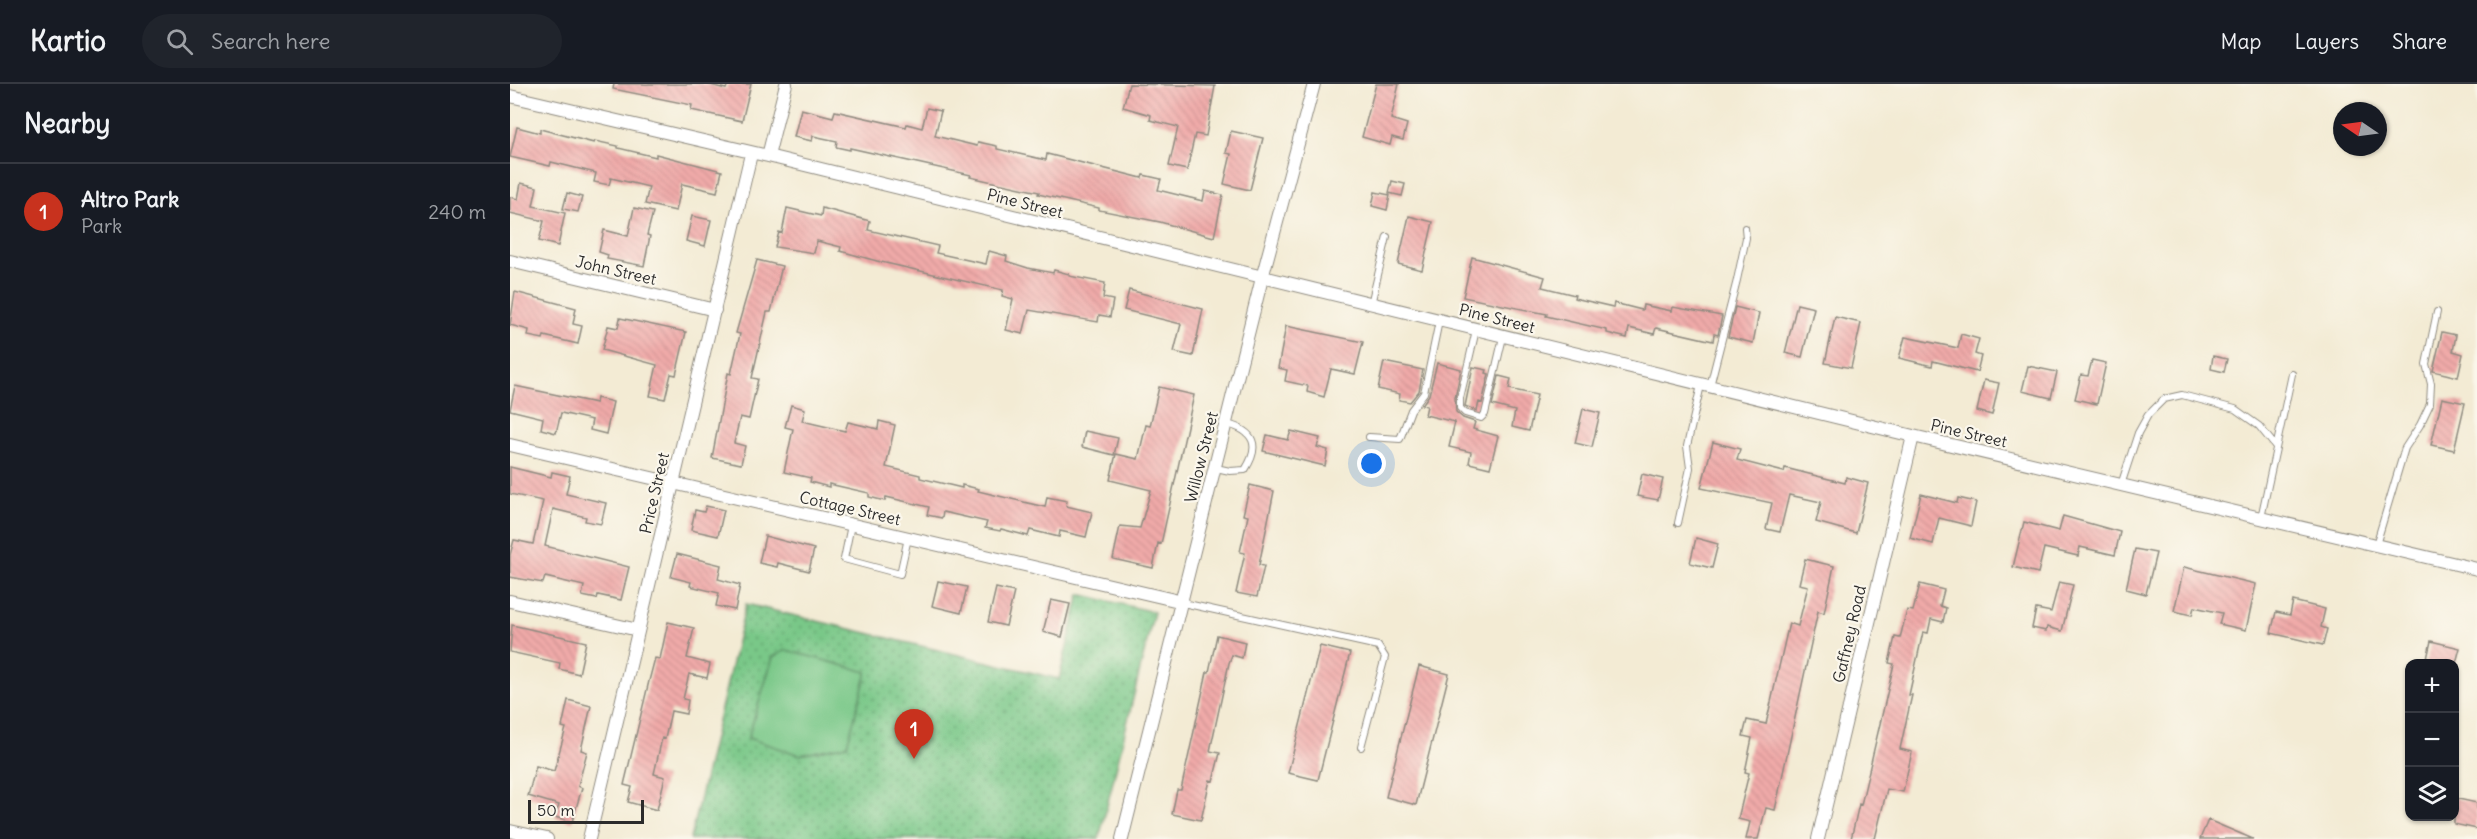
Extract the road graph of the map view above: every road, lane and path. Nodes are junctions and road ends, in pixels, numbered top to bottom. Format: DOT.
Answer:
graph roads {
  1 [pos="786,84"];
  2 [pos="1314,84"];
  3 [pos="510,96"];
  4 [pos="751,154"];
  5 [pos="768,156"];
  6 [pos="1744,228"];
  7 [pos="1388,237"];
  8 [pos="510,261"];
  9 [pos="1262,278"];
  10 [pos="1371,305"];
  11 [pos="715,310"];
  12 [pos="2437,312"];
  13 [pos="1439,321"];
  14 [pos="1476,330"];
  15 [pos="1503,337"];
  16 [pos="2292,374"];
  17 [pos="1705,386"];
  18 [pos="1227,424"];
  19 [pos="1913,436"];
  20 [pos="1370,437"];
  21 [pos="510,445"];
  22 [pos="2276,447"];
  23 [pos="1216,468"];
  24 [pos="673,483"];
  25 [pos="2121,485"];
  26 [pos="2261,518"];
  27 [pos="1678,523"];
  28 [pos="851,525"];
  29 [pos="908,538"];
  30 [pos="2376,545"];
  31 [pos="2477,569"];
  32 [pos="510,601"];
  33 [pos="1183,602"];
  34 [pos="638,630"];
  35 [pos="1361,747"];
  36 [pos="510,831"];
  37 [pos="547,839"];
  38 [pos="589,839"];
  39 [pos="1122,839"];
  40 [pos="1818,839"];
  1 -- 5 [label="street"];
  2 -- 9 [label="street, Willow Street"];
  3 -- 4 [label="street, Pine Street"];
  4 -- 5 [label="street, Pine Street"];
  4 -- 11 [label="street, Price Street"];
  5 -- 9 [label="street, Pine Street"];
  6 -- 17 [label="lane"];
  7 -- 10 [label="lane"];
  8 -- 11 [label="street, John Street"];
  9 -- 10 [label="street, Pine Street"];
  9 -- 18 [label="street, Willow Street"];
  10 -- 13 [label="street, Pine Street"];
  11 -- 24 [label="street, Price Street"];
  12 -- 30 [label="lane"];
  13 -- 14 [label="street, Pine Street"];
  13 -- 20 [label="lane"];
  14 -- 15 [label="street, Pine Street"];
  14 -- 15 [label="lane"];
  15 -- 17 [label="street, Pine Street"];
  16 -- 22 [label="lane"];
  17 -- 19 [label="street, Pine Street"];
  17 -- 27 [label="lane"];
  18 -- 23 [label="street, Willow Street"];
  18 -- 23 [label="lane"];
  19 -- 25 [label="street, Pine Street"];
  19 -- 40 [label="street, Gaffney Road"];
  21 -- 24 [label="street, Cottage Street"];
  22 -- 25 [label="lane"];
  22 -- 26 [label="lane"];
  23 -- 33 [label="street, Willow Street"];
  24 -- 28 [label="street, Cottage Street"];
  24 -- 34 [label="street, Price Street"];
  25 -- 26 [label="street, Pine Street"];
  26 -- 30 [label="street, Pine Street"];
  28 -- 29 [label="street, Cottage Street"];
  28 -- 29 [label="lane"];
  29 -- 33 [label="street, Cottage Street"];
  30 -- 31 [label="street, Pine Street"];
  32 -- 34 [label="street"];
  33 -- 35 [label="lane"];
  33 -- 39 [label="street, Willow Street"];
  34 -- 38 [label="street, Price Street"];
  36 -- 37 [label="street"];
}
